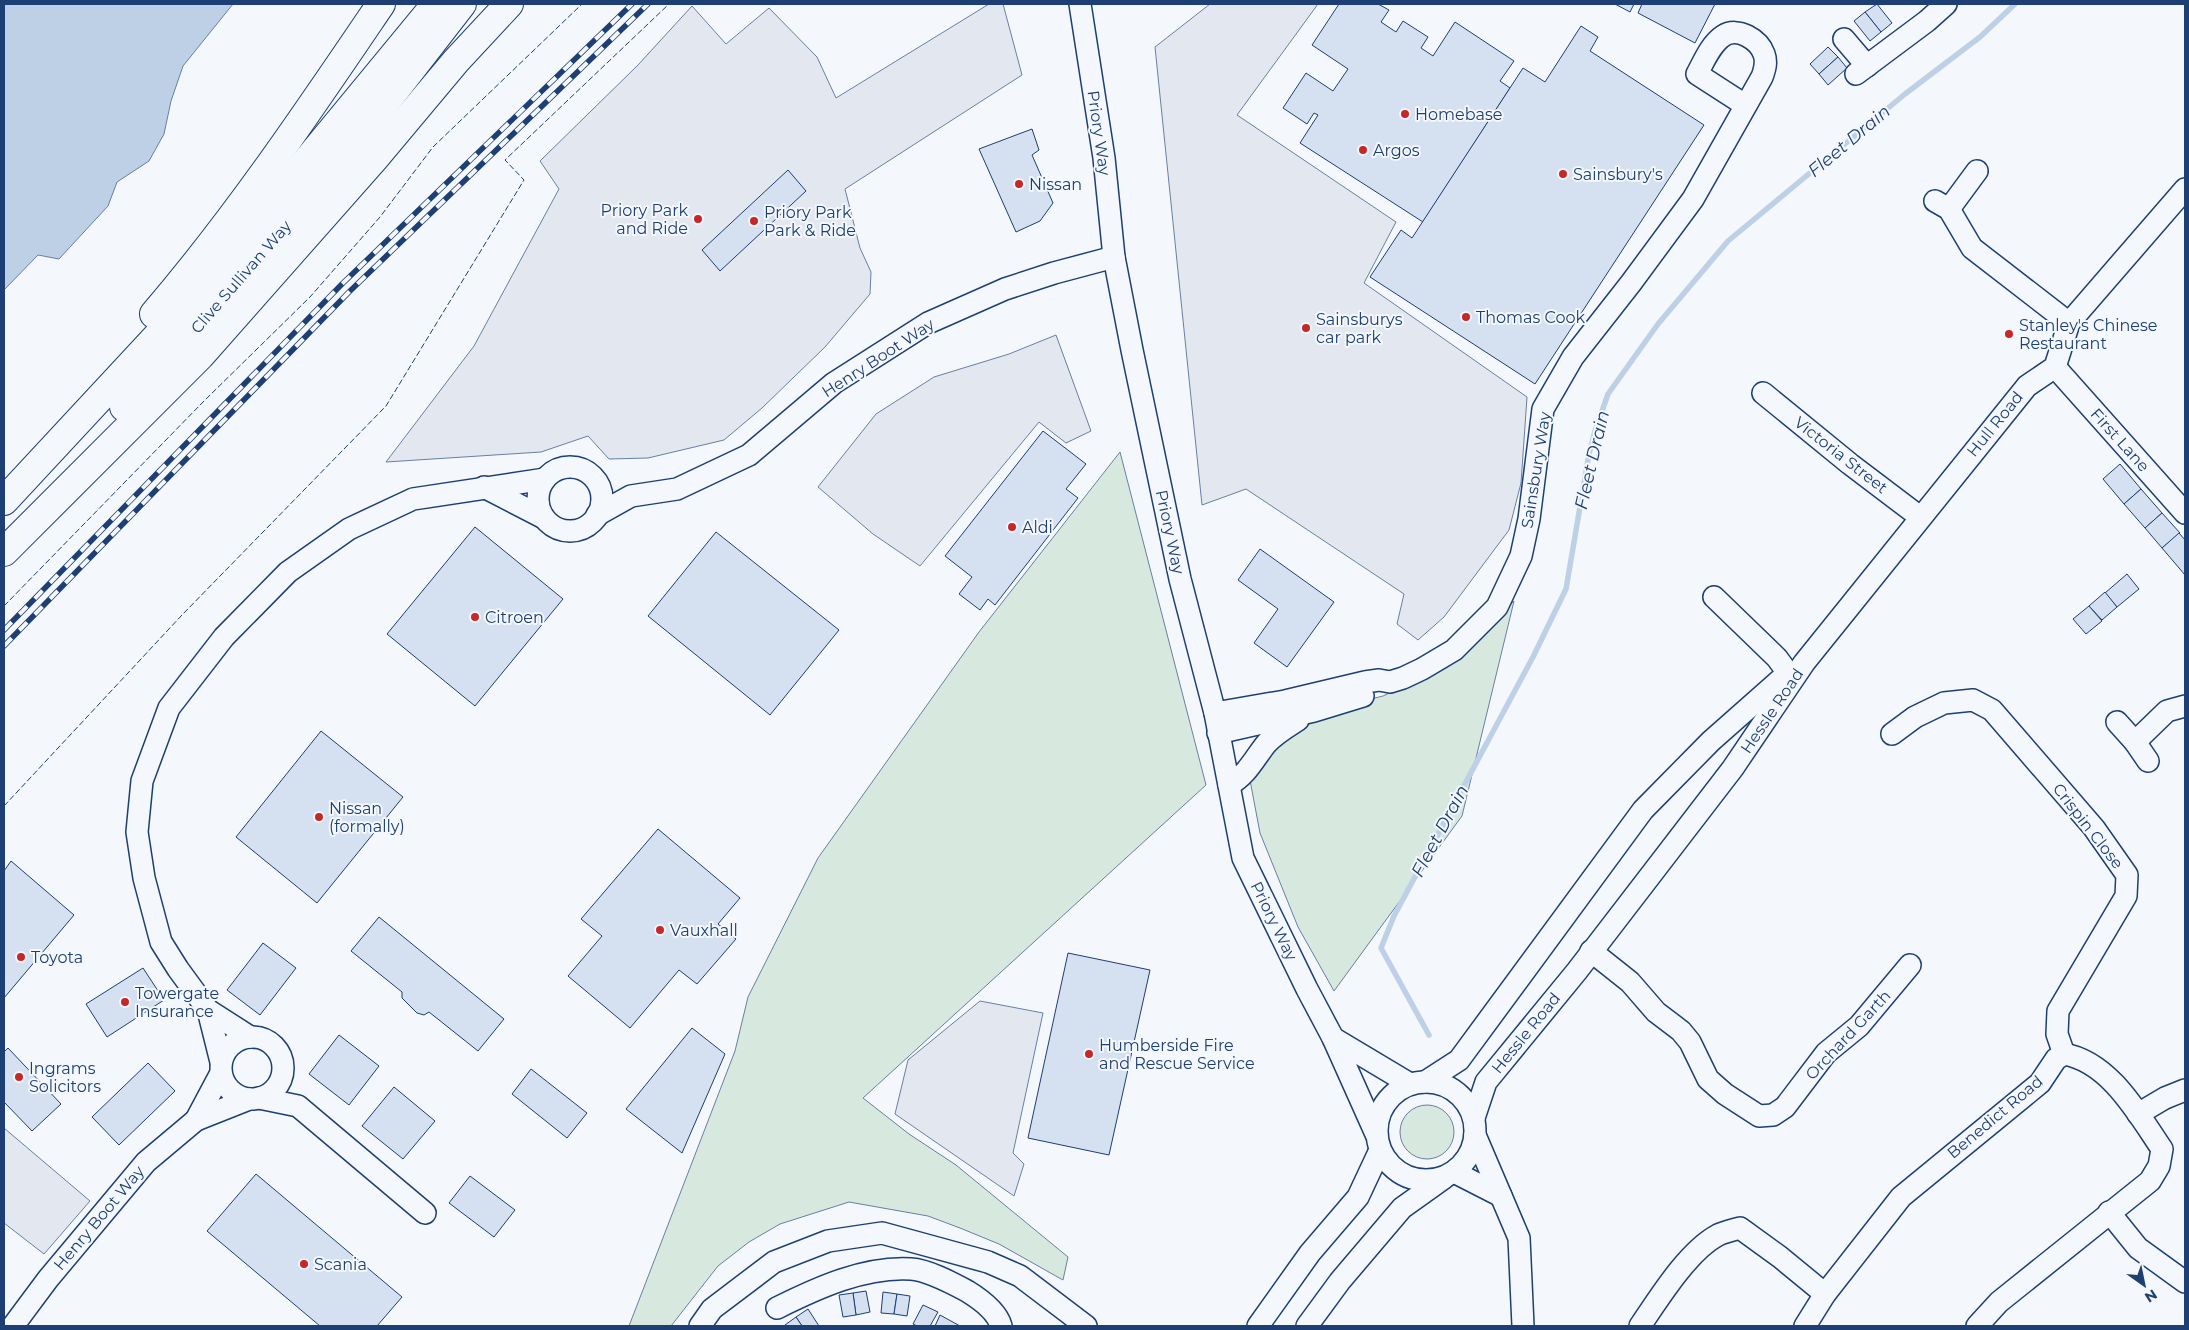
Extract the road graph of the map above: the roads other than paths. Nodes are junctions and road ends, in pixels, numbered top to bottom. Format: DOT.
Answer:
graph roads {
  1 [pos="381,4"];
  2 [pos="436,4"];
  3 [pos="462,4"];
  4 [pos="509,4"];
  5 [pos="1080,4"];
  6 [pos="1946,4"];
  7 [pos="1844,39"];
  8 [pos="1746,105"];
  9 [pos="1978,171"];
  10 [pos="2185,189"];
  11 [pos="1114,257"];
  12 [pos="2069,323"];
  13 [pos="2055,367"];
  14 [pos="1763,393"];
  15 [pos="592,476"];
  16 [pos="545,479"];
  17 [pos="484,487"];
  18 [pos="4,490"];
  19 [pos="631,496"];
  20 [pos="4,501"];
  21 [pos="2185,512"];
  22 [pos="597,515"];
  23 [pos="1920,517"];
  24 [pos="544,518"];
  25 [pos="4,536"];
  26 [pos="4,552"];
  27 [pos="1714,597"];
  28 [pos="1796,668"];
  29 [pos="1390,682"];
  30 [pos="2185,706"];
  31 [pos="1314,712"];
  32 [pos="2117,722"];
  33 [pos="1217,723"];
  34 [pos="1892,734"];
  35 [pos="2136,742"];
  36 [pos="2148,761"];
  37 [pos="1229,785"];
  38 [pos="1591,951"];
  39 [pos="1910,965"];
  40 [pos="208,1010"];
  41 [pos="250,1037"];
  42 [pos="1334,1038"];
  43 [pos="2064,1054"];
  44 [pos="221,1067"];
  45 [pos="283,1068"];
  46 [pos="1418,1083"];
  47 [pos="2185,1090"];
  48 [pos="254,1098"];
  49 [pos="298,1106"];
  50 [pos="2138,1114"];
  51 [pos="196,1120"];
  52 [pos="1475,1127"];
  53 [pos="1378,1142"];
  54 [pos="1451,1174"];
  55 [pos="1501,1196"];
  56 [pos="2109,1212"];
  57 [pos="425,1213"];
  58 [pos="2185,1282"];
  59 [pos="1825,1294"];
  60 [pos="778,1308"];
  61 [pos="13,1326"];
  62 [pos="700,1326"];
  63 [pos="1001,1326"];
  64 [pos="1086,1326"];
  65 [pos="1258,1326"];
  66 [pos="1307,1326"];
  67 [pos="1523,1326"];
  68 [pos="1640,1326"];
  69 [pos="1805,1326"];
  70 [pos="1978,1326"];
  1 -- 18 [label="highway"];
  2 -- 20 [label="highway, Clive Sullivan Way"];
  3 -- 25 [label="highway, Clive Sullivan Way"];
  4 -- 26 [label="highway"];
  5 -- 11 [label="street, Priory Way"];
  6 -- 7 [label="street"];
  8 -- 29 [label="street, Sainsbury Way"];
  9 -- 12 [label="street"];
  10 -- 12 [label="street"];
  11 -- 19 [label="street, Henry Boot Way"];
  11 -- 33 [label="street, Priory Way"];
  12 -- 13 [label="street"];
  13 -- 21 [label="street, First Lane"];
  13 -- 23 [label="street, Hull Road"];
  14 -- 23 [label="street, Victoria Street"];
  15 -- 16 [label="street"];
  15 -- 19 [label="street"];
  15 -- 22 [label="street"];
  16 -- 17 [label="street"];
  16 -- 24 [label="street"];
  17 -- 24 [label="street"];
  17 -- 40 [label="street"];
  19 -- 22 [label="street"];
  22 -- 24 [label="street"];
  23 -- 28 [label="street, Hull Road"];
  27 -- 28 [label="street"];
  28 -- 38 [label="street, Hessle Road"];
  28 -- 46 [label="street, Hessle Road"];
  29 -- 31 [label="street, Sainsbury Way"];
  29 -- 33 [label="street, Sainsbury Way"];
  30 -- 35 [label="street"];
  31 -- 33 [label="street, Sainsbury Way"];
  31 -- 37 [label="street"];
  32 -- 35 [label="street"];
  33 -- 37 [label="street, Priory Way"];
  34 -- 43 [label="street, Crispin Close"];
  35 -- 36 [label="street"];
  37 -- 42 [label="street, Priory Way"];
  38 -- 39 [label="street, Orchard Garth"];
  38 -- 52 [label="street, Hessle Road"];
  40 -- 41 [label="street"];
  40 -- 44 [label="street"];
  41 -- 44 [label="street"];
  41 -- 45 [label="street"];
  42 -- 46 [label="street, Priory Way"];
  42 -- 53 [label="street, Priory Way"];
  43 -- 50 [label="street"];
  43 -- 59 [label="street, Benedict Road"];
  44 -- 48 [label="street"];
  44 -- 51 [label="street"];
  45 -- 48 [label="street"];
  45 -- 49 [label="street"];
  46 -- 52 [label="street"];
  46 -- 53 [label="street"];
  47 -- 50 [label="street"];
  48 -- 49 [label="street"];
  48 -- 51 [label="street"];
  49 -- 57 [label="street"];
  50 -- 56 [label="street"];
  51 -- 61 [label="street, Henry Boot Way"];
  52 -- 54 [label="street"];
  52 -- 55 [label="street"];
  53 -- 54 [label="street"];
  53 -- 65 [label="street"];
  54 -- 55 [label="street"];
  54 -- 66 [label="street"];
  55 -- 67 [label="street"];
  56 -- 58 [label="street"];
  56 -- 70 [label="street"];
  59 -- 68 [label="street"];
  59 -- 69 [label="street, Benedict Road"];
  60 -- 63 [label="street"];
  62 -- 64 [label="street"];
}
